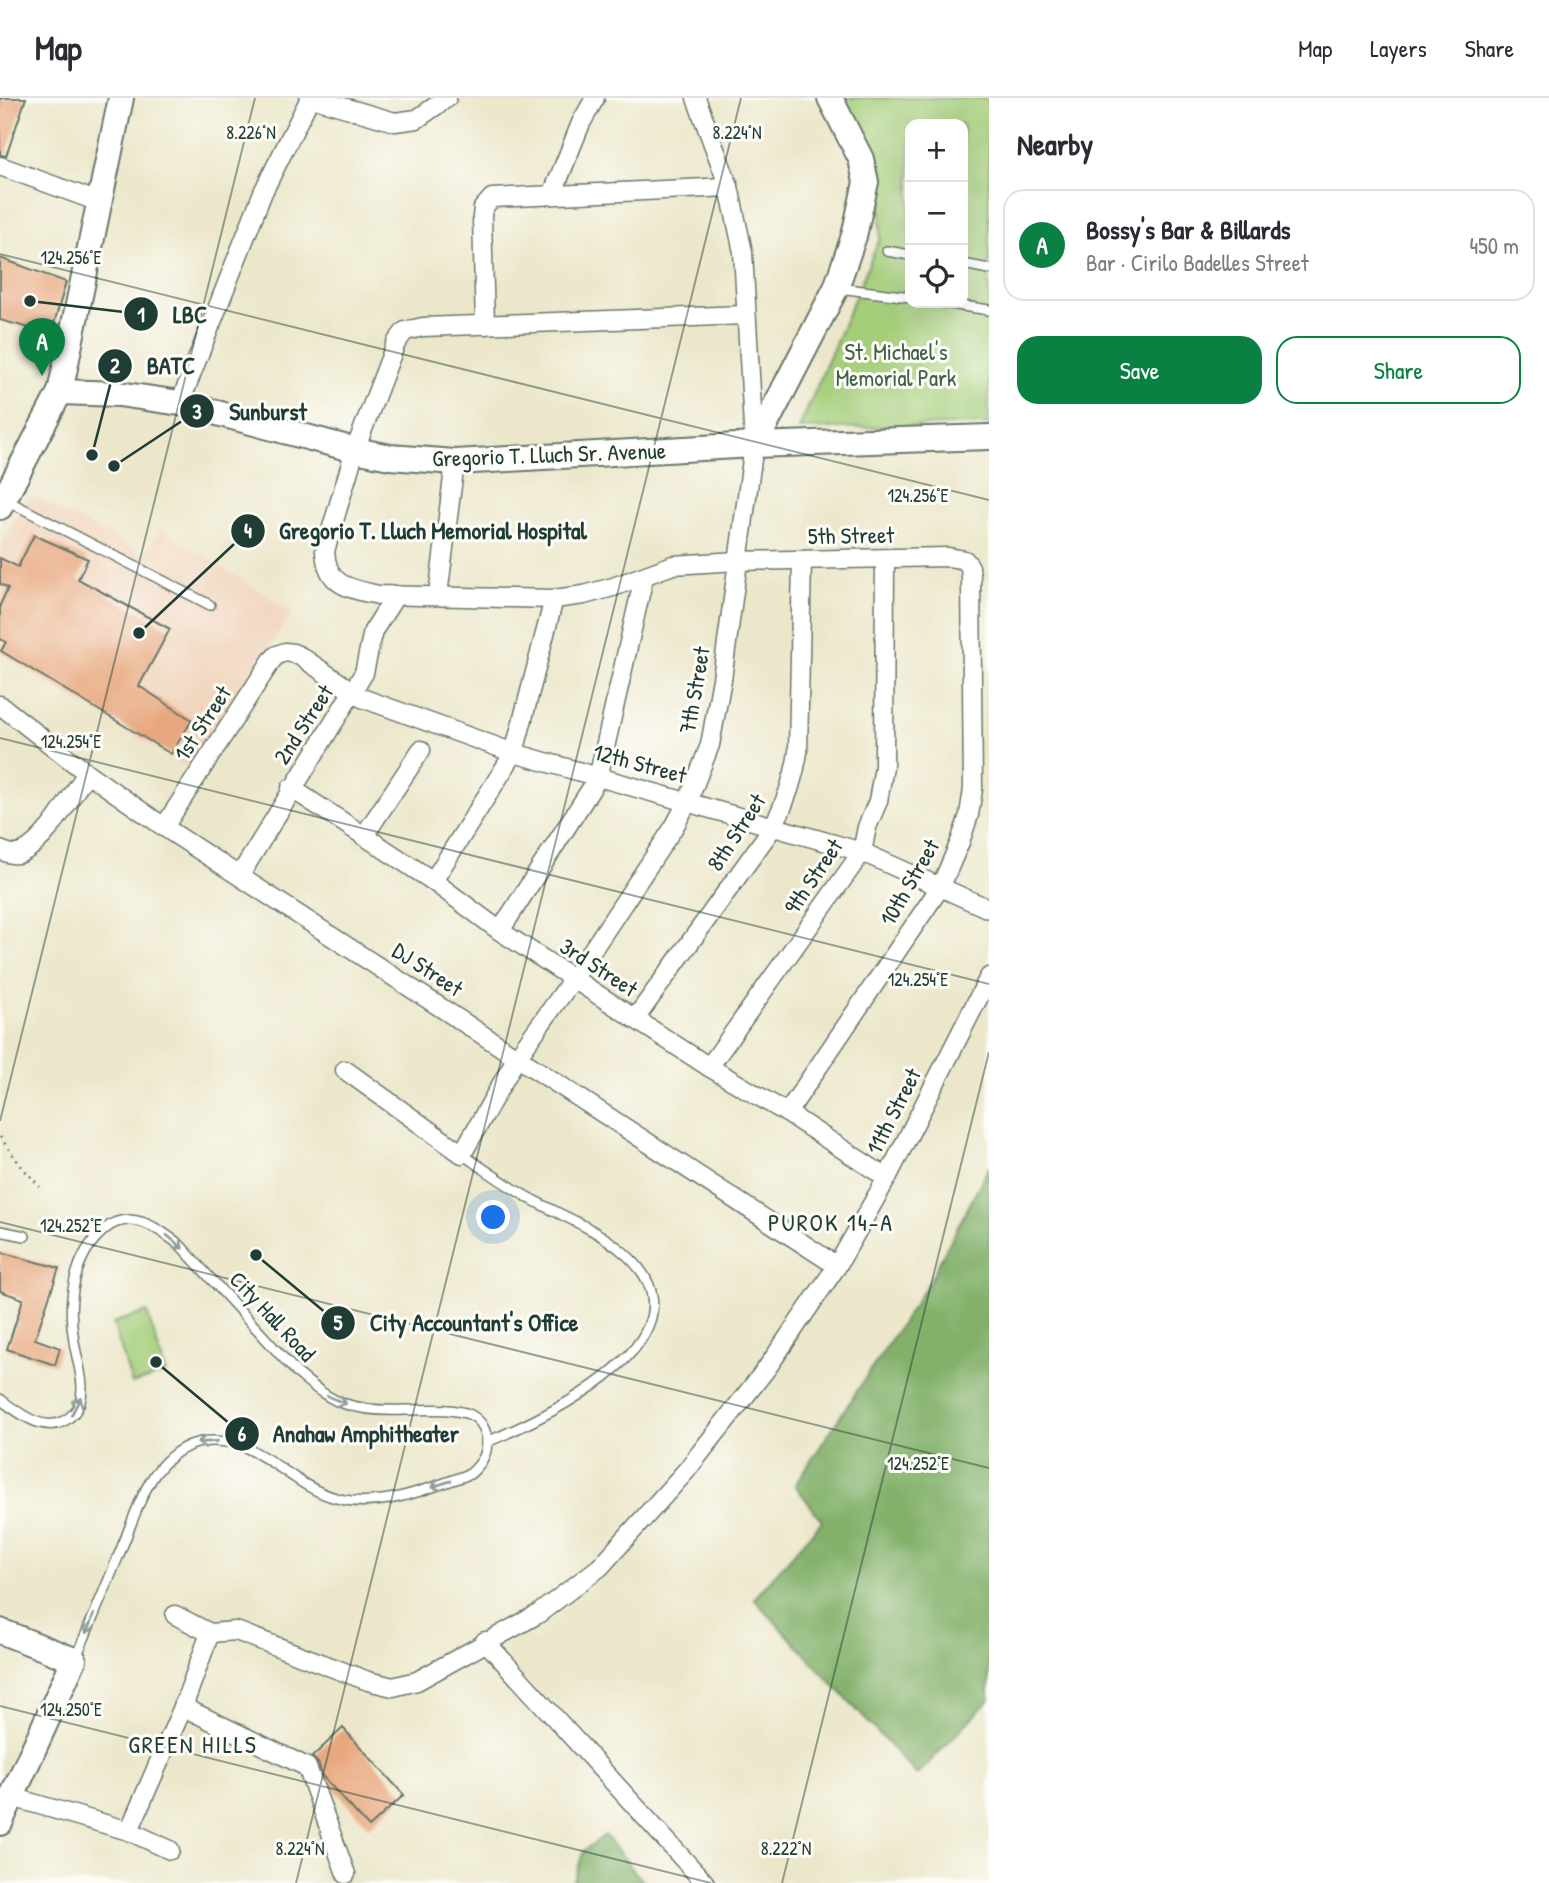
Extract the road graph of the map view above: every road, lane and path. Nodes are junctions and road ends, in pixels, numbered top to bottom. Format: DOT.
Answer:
graph roads {
  1 [pos="121,98"];
  2 [pos="447,98"];
  3 [pos="595,98"];
  4 [pos="696,98"];
  5 [pos="830,98"];
  6 [pos="317,99"];
  7 [pos="0,166"];
  8 [pos="729,187"];
  9 [pos="552,195"];
  10 [pos="99,202"];
  11 [pos="887,251"];
  12 [pos="905,254"];
  13 [pos="968,265"];
  14 [pos="989,269"];
  15 [pos="836,288"];
  16 [pos="905,297"];
  17 [pos="968,307"];
  18 [pos="989,310"];
  19 [pos="745,315"];
  20 [pos="485,325"];
  21 [pos="60,392"];
  22 [pos="180,403"];
  23 [pos="989,437"];
  24 [pos="754,445"];
  25 [pos="355,450"];
  26 [pos="455,461"];
  27 [pos="2,503"];
  28 [pos="885,559"];
  29 [pos="965,560"];
  30 [pos="737,561"];
  31 [pos="802,561"];
  32 [pos="644,577"];
  33 [pos="396,595"];
  34 [pos="438,595"];
  35 [pos="554,599"];
  36 [pos="210,605"];
  37 [pos="285,652"];
  38 [pos="352,693"];
  39 [pos="0,705"];
  40 [pos="421,750"];
  41 [pos="514,753"];
  42 [pos="87,773"];
  43 [pos="598,778"];
  44 [pos="292,788"];
  45 [pos="688,801"];
  46 [pos="164,827"];
  47 [pos="773,827"];
  48 [pos="364,835"];
  49 [pos="0,850"];
  50 [pos="862,852"];
  51 [pos="240,875"];
  52 [pos="433,881"];
  53 [pos="941,886"];
  54 [pos="989,909"];
  55 [pos="500,931"];
  56 [pos="989,977"];
  57 [pos="573,979"];
  58 [pos="635,1019"];
  59 [pos="517,1057"];
  60 [pos="709,1067"];
  61 [pos="345,1070"];
  62 [pos="788,1113"];
  63 [pos="0,1137"];
  64 [pos="462,1154"];
  65 [pos="887,1178"];
  66 [pos="40,1187"];
  67 [pos="0,1231"];
  68 [pos="25,1236"];
  69 [pos="836,1266"];
  70 [pos="0,1399"];
  71 [pos="487,1442"];
  72 [pos="175,1615"];
  73 [pos="0,1631"];
  74 [pos="210,1633"];
  75 [pos="485,1642"];
  76 [pos="74,1660"];
  77 [pos="183,1707"];
  78 [pos="12,1797"];
  79 [pos="0,1823"];
  80 [pos="129,1831"];
  81 [pos="170,1850"];
  82 [pos="346,1874"];
  83 [pos="705,1883"];
  1 -- 10 [label="main road"];
  2 -- 6 [label="street"];
  3 -- 9 [label="street"];
  4 -- 8 [label="street, 7th Street"];
  5 -- 15 [label="main road"];
  6 -- 22 [label="street"];
  7 -- 10 [label="street"];
  8 -- 9 [label="street"];
  8 -- 19 [label="street, 7th Street"];
  9 -- 20 [label="street"];
  10 -- 21 [label="main road"];
  11 -- 12 [label="lane"];
  13 -- 14 [label="lane"];
  15 -- 16 [label="lane"];
  15 -- 24 [label="main road"];
  17 -- 18 [label="lane"];
  19 -- 20 [label="street"];
  19 -- 24 [label="street, 7th Street"];
  20 -- 25 [label="street"];
  21 -- 22 [label="main road, Gregorio T. Lluch Sr. Avenue"];
  21 -- 27 [label="main road"];
  22 -- 25 [label="main road, Gregorio T. Lluch Sr. Avenue"];
  23 -- 24 [label="main road, Gregorio T. Lluch Sr. Avenue"];
  24 -- 26 [label="main road, Gregorio T. Lluch Sr. Avenue"];
  24 -- 30 [label="street, 7th Street"];
  25 -- 26 [label="main road, Gregorio T. Lluch Sr. Avenue"];
  25 -- 33 [label="street, 5th Street"];
  26 -- 34 [label="street"];
  27 -- 36 [label="lane"];
  28 -- 29 [label="street, 5th Street"];
  28 -- 31 [label="street, 5th Street"];
  28 -- 50 [label="street, 9th Street"];
  29 -- 53 [label="street, 10th Street"];
  30 -- 31 [label="street, 5th Street"];
  30 -- 32 [label="street, 5th Street"];
  30 -- 45 [label="street, 7th Street"];
  31 -- 47 [label="street, 8th Street"];
  32 -- 35 [label="street, 5th Street"];
  32 -- 43 [label="street"];
  33 -- 34 [label="street, 5th Street"];
  33 -- 38 [label="street, 2nd Street"];
  34 -- 35 [label="street, 5th Street"];
  35 -- 41 [label="street"];
  37 -- 38 [label="street, 12th Street"];
  37 -- 46 [label="street, 1st Street"];
  38 -- 41 [label="street, 12th Street"];
  38 -- 44 [label="street, 2nd Street"];
  39 -- 42 [label="street, DJ Street"];
  40 -- 48 [label="street"];
  41 -- 43 [label="street, 12th Street"];
  41 -- 52 [label="street"];
  42 -- 46 [label="street, DJ Street"];
  42 -- 49 [label="street"];
  43 -- 45 [label="street, 12th Street"];
  43 -- 55 [label="street"];
  44 -- 48 [label="street, 3rd Street"];
  44 -- 51 [label="street, 2nd Street"];
  45 -- 47 [label="street, 12th Street"];
  45 -- 57 [label="street, 7th Street"];
  46 -- 51 [label="street, DJ Street"];
  47 -- 50 [label="street, 12th Street"];
  47 -- 58 [label="street, 8th Street"];
  48 -- 52 [label="street, 3rd Street"];
  50 -- 53 [label="street, 12th Street"];
  50 -- 60 [label="street, 9th Street"];
  51 -- 59 [label="street, DJ Street"];
  52 -- 55 [label="street, 3rd Street"];
  53 -- 54 [label="street, 12th Street"];
  53 -- 62 [label="street, 10th Street"];
  55 -- 57 [label="street, 3rd Street"];
  56 -- 65 [label="street, 11th Street"];
  57 -- 58 [label="street, 3rd Street"];
  57 -- 59 [label="street, 7th Street"];
  58 -- 60 [label="street, 3rd Street"];
  59 -- 64 [label="street, 7th Street"];
  59 -- 69 [label="street, DJ Street"];
  60 -- 62 [label="street, 3rd Street"];
  61 -- 64 [label="street"];
  62 -- 65 [label="street, 3rd Street"];
  63 -- 66 [label="path"];
  64 -- 71 [label="lane"];
  65 -- 69 [label="street, 11th Street"];
  67 -- 68 [label="lane"];
  69 -- 75 [label="street, 11th Street"];
  70 -- 71 [label="lane, City Hall Road, one-way"];
  71 -- 76 [label="lane, one-way"];
  72 -- 74 [label="street"];
  73 -- 76 [label="main road"];
  74 -- 75 [label="street, 11th Street"];
  74 -- 77 [label="street"];
  75 -- 83 [label="street"];
  76 -- 78 [label="main road"];
  77 -- 80 [label="street"];
  77 -- 82 [label="street"];
  78 -- 79 [label="main road"];
  78 -- 80 [label="street"];
  80 -- 81 [label="street"];
}
